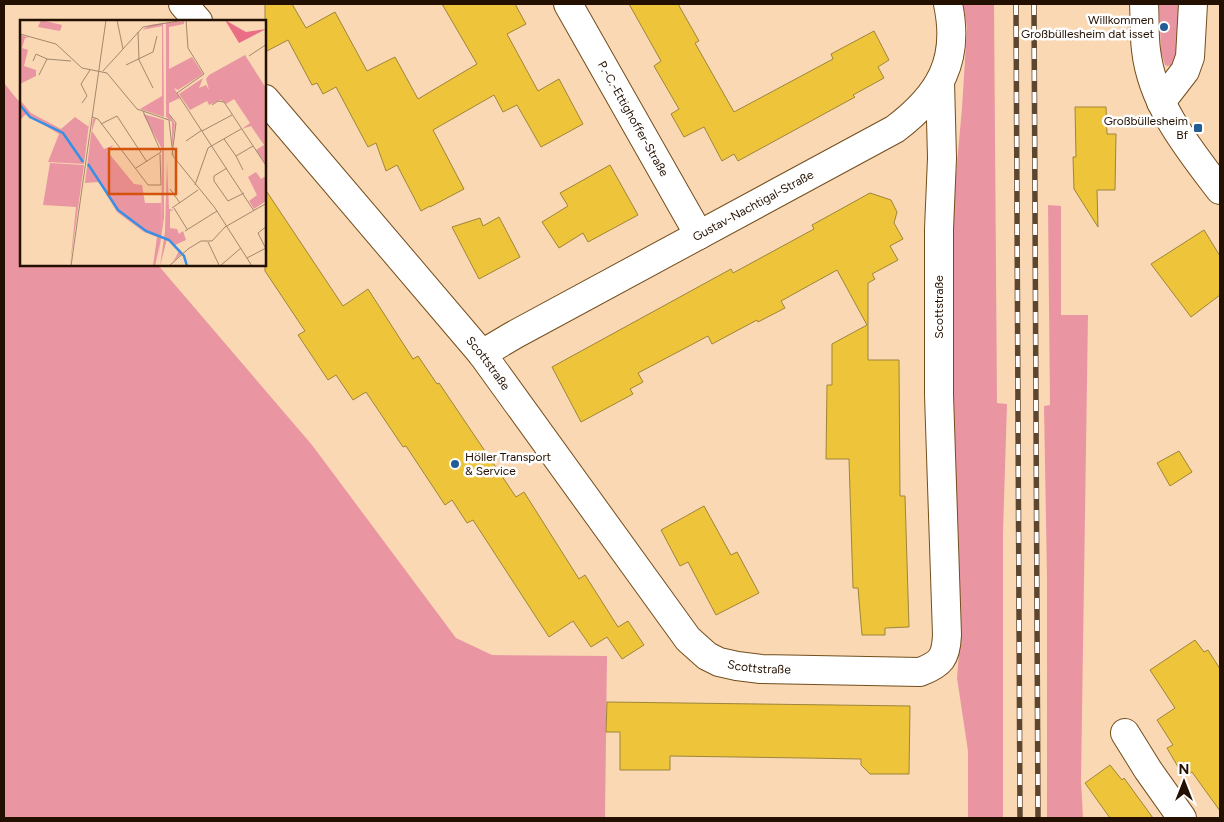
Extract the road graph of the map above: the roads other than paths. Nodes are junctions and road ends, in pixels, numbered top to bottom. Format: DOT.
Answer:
graph roads {
  1 [pos="183,4"];
  2 [pos="568,4"];
  3 [pos="948,4"];
  4 [pos="1144,4"];
  5 [pos="1193,4"];
  6 [pos="197,20"];
  7 [pos="940,81"];
  8 [pos="266,100"];
  9 [pos="1161,102"];
  10 [pos="1220,190"];
  11 [pos="699,235"];
  12 [pos="482,354"];
  13 [pos="1125,732"];
  14 [pos="1182,818"];
  1 -- 6 [label="street"];
  2 -- 11 [label="street, P.-C.-Ettighoffer-Straße"];
  3 -- 7 [label="street, Gustav-Nachtigal-Straße"];
  4 -- 9 [label="street"];
  5 -- 9 [label="street"];
  7 -- 11 [label="street, Gustav-Nachtigal-Straße"];
  7 -- 12 [label="street, Scottstraße"];
  8 -- 12 [label="street, Scottstraße"];
  9 -- 10 [label="street"];
  11 -- 12 [label="street, Gustav-Nachtigal-Straße"];
  13 -- 14 [label="street"];
}
